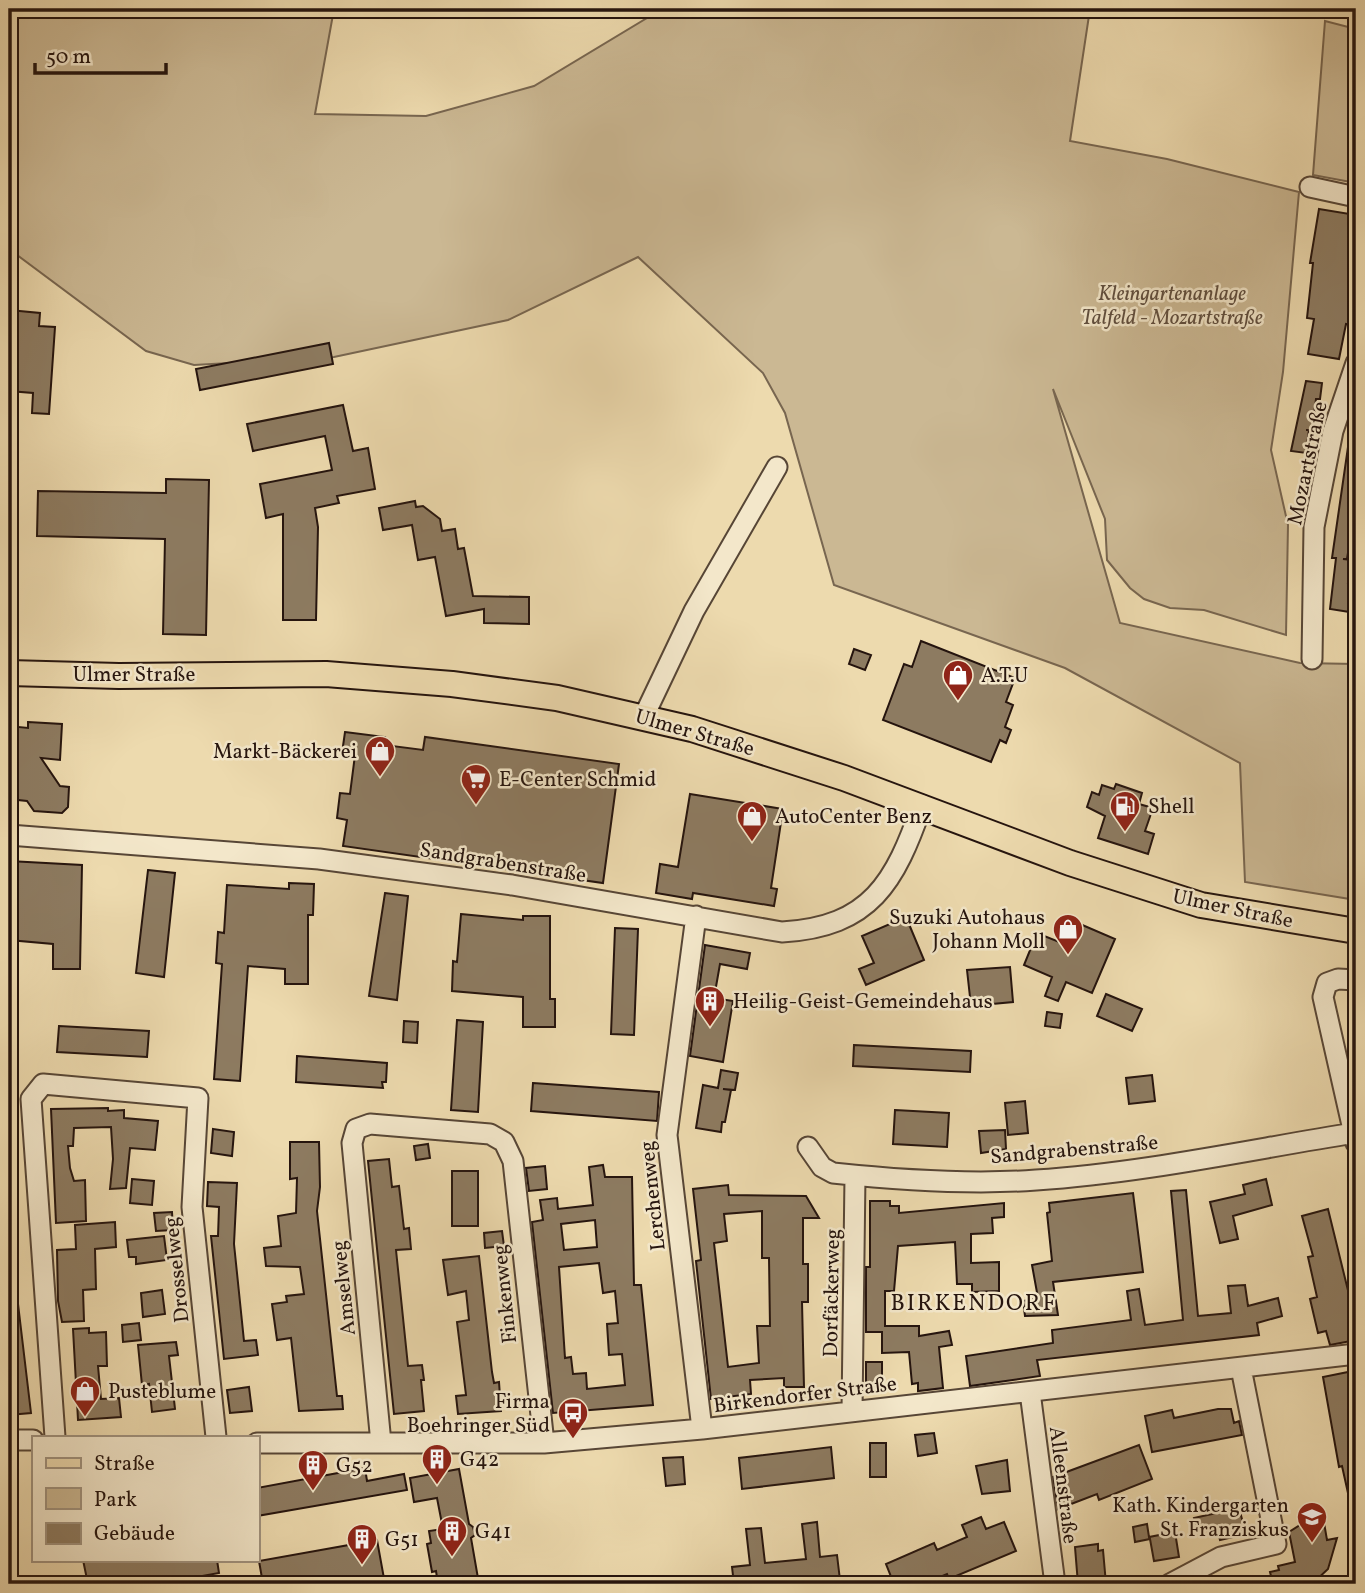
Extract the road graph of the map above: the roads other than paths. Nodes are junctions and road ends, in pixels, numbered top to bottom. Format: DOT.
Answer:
graph roads {
  1 [pos="1310,187"];
  2 [pos="1356,197"];
  3 [pos="1356,363"];
  4 [pos="777,467"];
  5 [pos="1312,659"];
  6 [pos="9,673"];
  7 [pos="644,716"];
  8 [pos="922,805"];
  9 [pos="9,835"];
  10 [pos="696,916"];
  11 [pos="1356,930"];
  12 [pos="1356,980"];
  13 [pos="356,1129"];
  14 [pos="1355,1138"];
  15 [pos="808,1147"];
  16 [pos="855,1176"];
  17 [pos="1356,1354"];
  18 [pos="1241,1368"];
  19 [pos="1030,1392"];
  20 [pos="852,1410"];
  21 [pos="702,1429"];
  22 [pos="55,1436"];
  23 [pos="216,1436"];
  24 [pos="9,1440"];
  25 [pos="32,1440"];
  26 [pos="259,1443"];
  27 [pos="382,1443"];
  28 [pos="544,1443"];
  29 [pos="1055,1584"];
  30 [pos="1170,1584"];
  1 -- 2 [label="street"];
  3 -- 5 [label="street, Mozartstraße"];
  4 -- 7 [label="street"];
  6 -- 7 [label="main road, Ulmer Straße"];
  7 -- 8 [label="main road, Ulmer Straße"];
  8 -- 10 [label="street, Sandgrabenstraße"];
  8 -- 11 [label="main road, Ulmer Straße"];
  9 -- 10 [label="street, Sandgrabenstraße"];
  10 -- 21 [label="street, Lerchenweg"];
  12 -- 14 [label="street"];
  13 -- 27 [label="street, Amselweg"];
  13 -- 28 [label="street, Finkenweg"];
  14 -- 16 [label="street, Sandgrabenstraße"];
  15 -- 16 [label="street, Sandgrabenstraße"];
  16 -- 20 [label="street, Dorfäckerweg"];
  17 -- 18 [label="street, Birkendorfer Straße"];
  18 -- 19 [label="street, Birkendorfer Straße"];
  18 -- 30 [label="street"];
  19 -- 20 [label="street, Birkendorfer Straße"];
  19 -- 29 [label="street, Alleenstraße"];
  20 -- 21 [label="street, Birkendorfer Straße"];
  21 -- 28 [label="street, Birkendorfer Straße"];
  22 -- 23 [label="street, Drosselweg"];
  24 -- 25 [label="street"];
  26 -- 27 [label="street, Birkendorfer Straße"];
  27 -- 28 [label="street, Birkendorfer Straße"];
}
